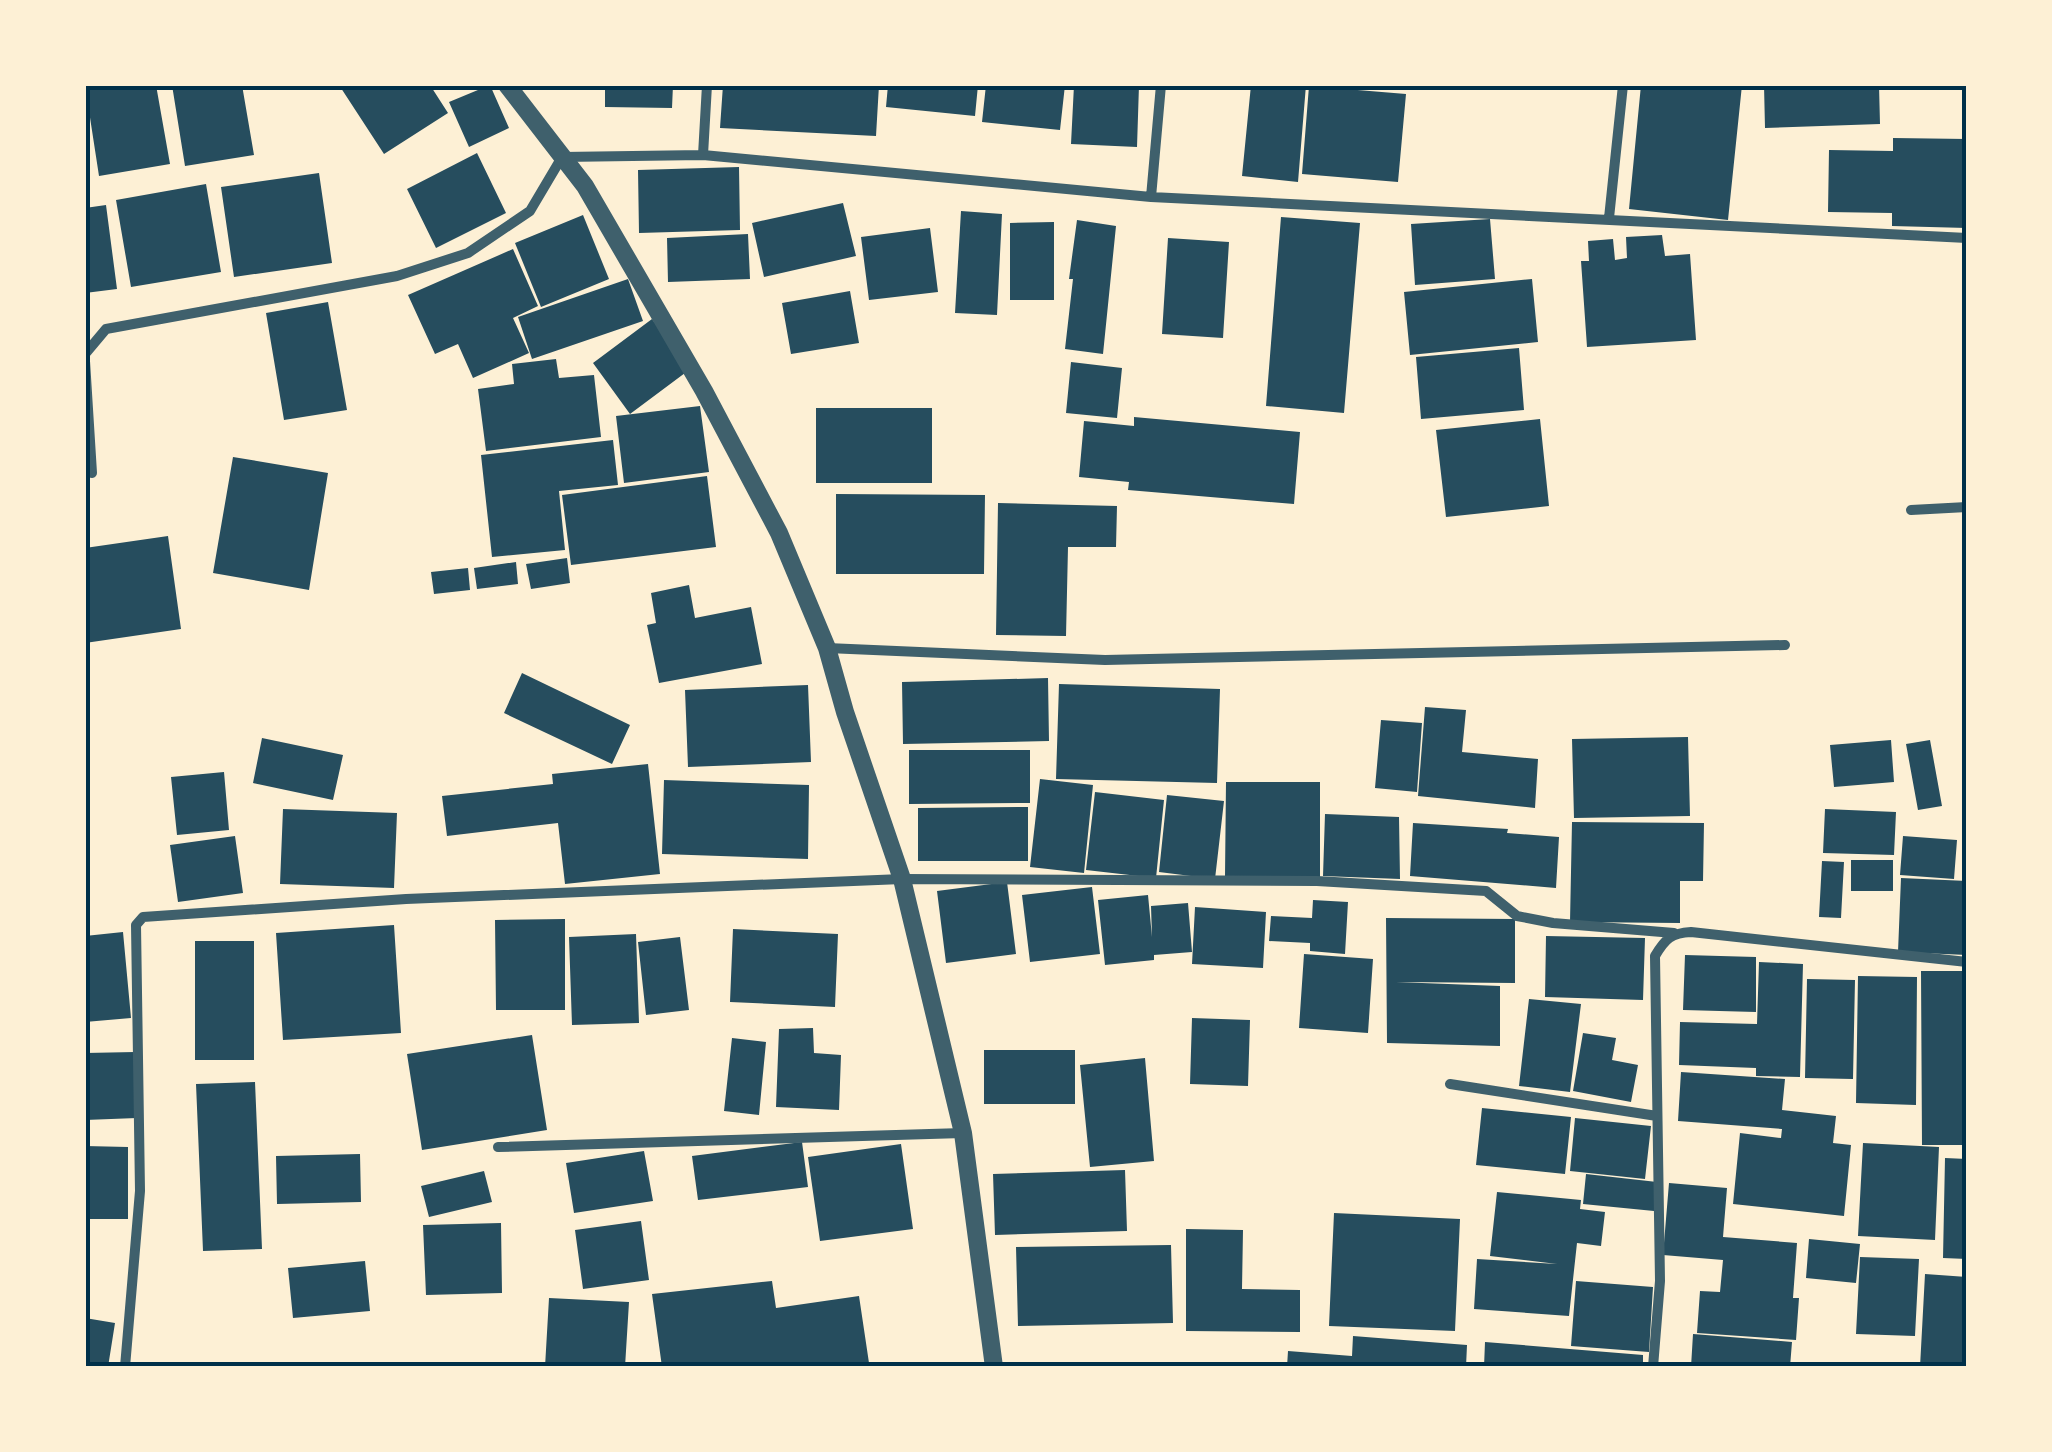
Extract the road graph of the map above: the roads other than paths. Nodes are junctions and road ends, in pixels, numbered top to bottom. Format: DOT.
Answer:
graph roads {
  1 [pos="508,85"];
  2 [pos="707,85"];
  3 [pos="1161,85"];
  4 [pos="1623,85"];
  5 [pos="703,155"];
  6 [pos="562,157"];
  7 [pos="1151,197"];
  8 [pos="1609,218"];
  9 [pos="1967,238"];
  10 [pos="85,357"];
  11 [pos="92,473"];
  12 [pos="1967,507"];
  13 [pos="1910,510"];
  14 [pos="1785,645"];
  15 [pos="827,648"];
  16 [pos="902,879"];
  17 [pos="1674,933"];
  18 [pos="1967,962"];
  19 [pos="1450,1084"];
  20 [pos="1657,1116"];
  21 [pos="962,1133"];
  22 [pos="498,1147"];
  23 [pos="124,1367"];
  24 [pos="994,1367"];
  25 [pos="1653,1367"];
  1 -- 6 [label="street"];
  2 -- 5 [label="street"];
  3 -- 7 [label="street"];
  4 -- 8 [label="street"];
  5 -- 6 [label="street"];
  5 -- 7 [label="street"];
  6 -- 10 [label="street"];
  6 -- 15 [label="street"];
  7 -- 8 [label="street"];
  8 -- 9 [label="street"];
  10 -- 11 [label="street"];
  12 -- 13 [label="street"];
  14 -- 15 [label="street"];
  15 -- 16 [label="street"];
  16 -- 17 [label="street"];
  16 -- 21 [label="street"];
  16 -- 23 [label="street"];
  17 -- 18 [label="street"];
  17 -- 20 [label="street"];
  19 -- 20 [label="street"];
  20 -- 25 [label="street"];
  21 -- 22 [label="street"];
  21 -- 24 [label="street"];
}
